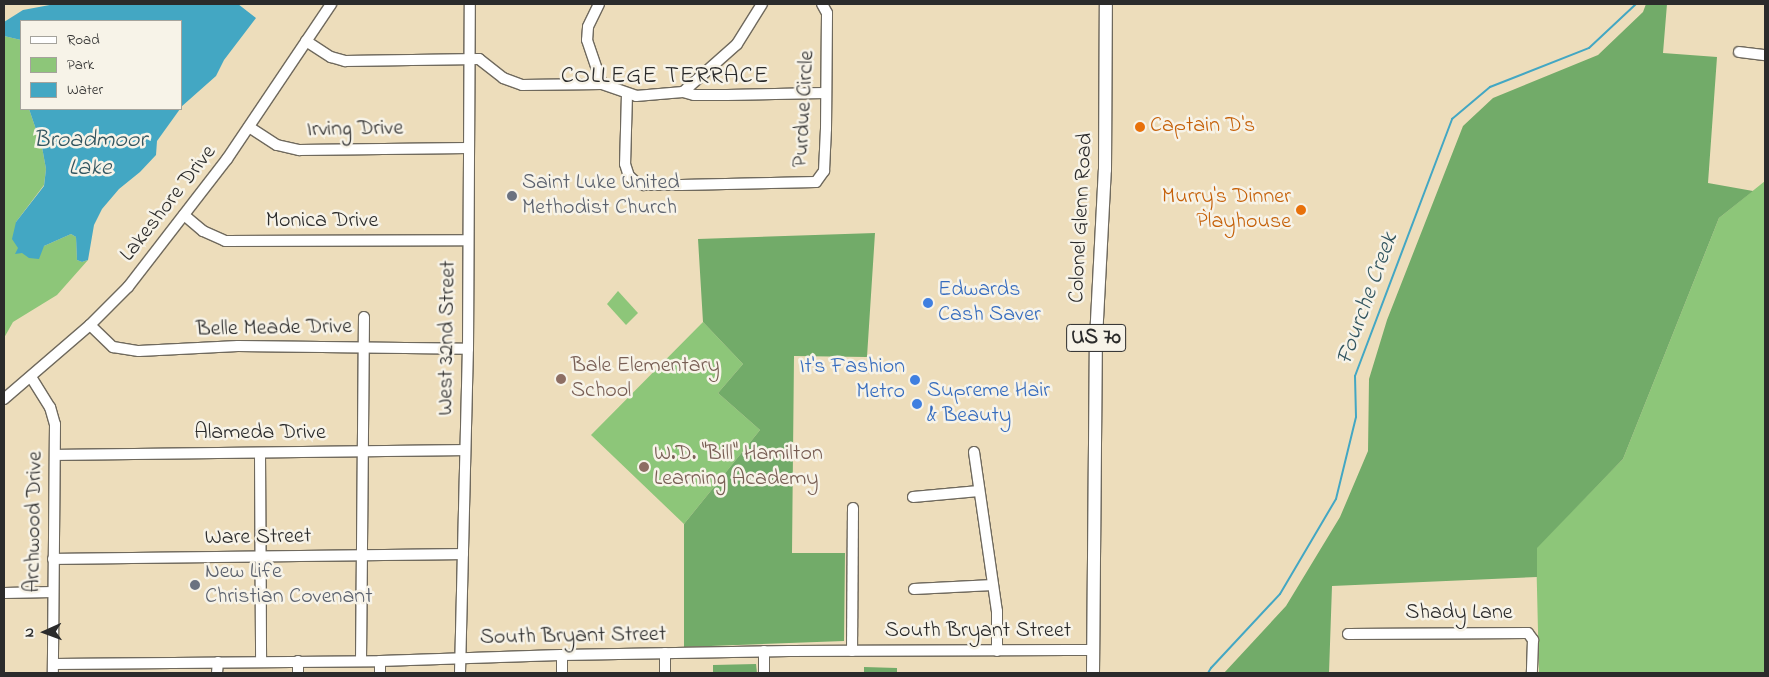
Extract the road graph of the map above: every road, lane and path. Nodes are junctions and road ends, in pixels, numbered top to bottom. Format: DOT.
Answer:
graph roads {
  1 [pos="331,4"];
  2 [pos="470,4"];
  3 [pos="599,4"];
  4 [pos="762,4"];
  5 [pos="822,4"];
  6 [pos="1106,4"];
  7 [pos="306,41"];
  8 [pos="1739,52"];
  9 [pos="1765,55"];
  10 [pos="468,59"];
  11 [pos="602,84"];
  12 [pos="683,92"];
  13 [pos="826,93"];
  14 [pos="627,94"];
  15 [pos="249,127"];
  16 [pos="468,148"];
  17 [pos="184,215"];
  18 [pos="468,240"];
  19 [pos="364,317"];
  20 [pos="90,325"];
  21 [pos="362,347"];
  22 [pos="468,349"];
  23 [pos="31,377"];
  24 [pos="4,399"];
  25 [pos="465,450"];
  26 [pos="361,452"];
  27 [pos="974,452"];
  28 [pos="260,453"];
  29 [pos="55,455"];
  30 [pos="979,491"];
  31 [pos="913,496"];
  32 [pos="853,508"];
  33 [pos="463,554"];
  34 [pos="362,555"];
  35 [pos="260,557"];
  36 [pos="54,559"];
  37 [pos="993,585"];
  38 [pos="914,589"];
  39 [pos="53,592"];
  40 [pos="4,593"];
  41 [pos="1348,634"];
  42 [pos="1093,650"];
  43 [pos="852,651"];
  44 [pos="997,651"];
  45 [pos="764,652"];
  46 [pos="665,653"];
  47 [pos="562,654"];
  48 [pos="461,658"];
  49 [pos="361,660"];
  50 [pos="298,661"];
  51 [pos="380,661"];
  52 [pos="218,662"];
  53 [pos="261,662"];
  54 [pos="54,668"];
  55 [pos="135,668"];
  56 [pos="218,673"];
  57 [pos="298,673"];
  58 [pos="380,673"];
  59 [pos="460,673"];
  60 [pos="562,673"];
  61 [pos="664,673"];
  62 [pos="764,673"];
  63 [pos="1092,673"];
  64 [pos="1532,673"];
  1 -- 7 [label="street, Lakeshore Drive"];
  2 -- 10 [label="street, West 32nd Street"];
  3 -- 11 [label="street"];
  4 -- 12 [label="street"];
  5 -- 13 [label="street, Purdue Circle"];
  6 -- 42 [label="main road, Colonel Glenn Road / US 70"];
  7 -- 10 [label="street"];
  7 -- 15 [label="street, Lakeshore Drive"];
  8 -- 9 [label="street"];
  10 -- 11 [label="street"];
  10 -- 16 [label="street, West 32nd Street"];
  11 -- 14 [label="street"];
  12 -- 13 [label="street"];
  12 -- 14 [label="street"];
  13 -- 14 [label="street, Purdue Circle"];
  15 -- 16 [label="street, Irving Drive"];
  15 -- 17 [label="street, Lakeshore Drive"];
  16 -- 18 [label="street, West 32nd Street"];
  17 -- 18 [label="street, Monica Drive"];
  17 -- 20 [label="street, Lakeshore Drive"];
  18 -- 22 [label="street, West 32nd Street"];
  19 -- 21 [label="street"];
  20 -- 21 [label="street, Belle Meade Drive"];
  20 -- 23 [label="street, Lakeshore Drive"];
  21 -- 22 [label="street, Belle Meade Drive"];
  21 -- 26 [label="street"];
  22 -- 25 [label="street, West 32nd Street"];
  23 -- 24 [label="street, Lakeshore Drive"];
  23 -- 29 [label="street, Archwood Drive"];
  25 -- 26 [label="street, Alameda Drive"];
  25 -- 33 [label="street, West 32nd Street"];
  26 -- 28 [label="street, Alameda Drive"];
  26 -- 34 [label="street"];
  27 -- 30 [label="street"];
  28 -- 29 [label="street, Alameda Drive"];
  28 -- 35 [label="street"];
  29 -- 36 [label="street, Archwood Drive"];
  30 -- 31 [label="street"];
  30 -- 37 [label="street"];
  32 -- 43 [label="street"];
  33 -- 34 [label="street, Ware Street"];
  33 -- 48 [label="street, West 32nd Street"];
  34 -- 35 [label="street, Ware Street"];
  34 -- 49 [label="street"];
  35 -- 36 [label="street, Ware Street"];
  35 -- 53 [label="street"];
  36 -- 39 [label="street, Archwood Drive"];
  37 -- 38 [label="street"];
  37 -- 44 [label="street"];
  39 -- 40 [label="street"];
  39 -- 54 [label="street, Archwood Drive"];
  41 -- 64 [label="street, Shady Lane"];
  42 -- 44 [label="street, South Bryant Street"];
  42 -- 63 [label="main road, Colonel Glenn Road / US 70"];
  43 -- 44 [label="street, South Bryant Street"];
  43 -- 45 [label="street, South Bryant Street"];
  45 -- 46 [label="street, South Bryant Street"];
  45 -- 62 [label="street"];
  46 -- 47 [label="street, South Bryant Street"];
  46 -- 61 [label="street"];
  47 -- 48 [label="street, South Bryant Street"];
  47 -- 60 [label="street"];
  48 -- 51 [label="street, South Bryant Street"];
  48 -- 59 [label="street, West 32nd Street"];
  49 -- 50 [label="street, South Bryant Street"];
  49 -- 51 [label="street, South Bryant Street"];
  50 -- 53 [label="street, South Bryant Street"];
  50 -- 57 [label="street"];
  51 -- 58 [label="street"];
  52 -- 53 [label="street, South Bryant Street"];
  52 -- 55 [label="street, South Bryant Street"];
  52 -- 56 [label="street"];
  54 -- 55 [label="street, South Bryant Street"];
}
